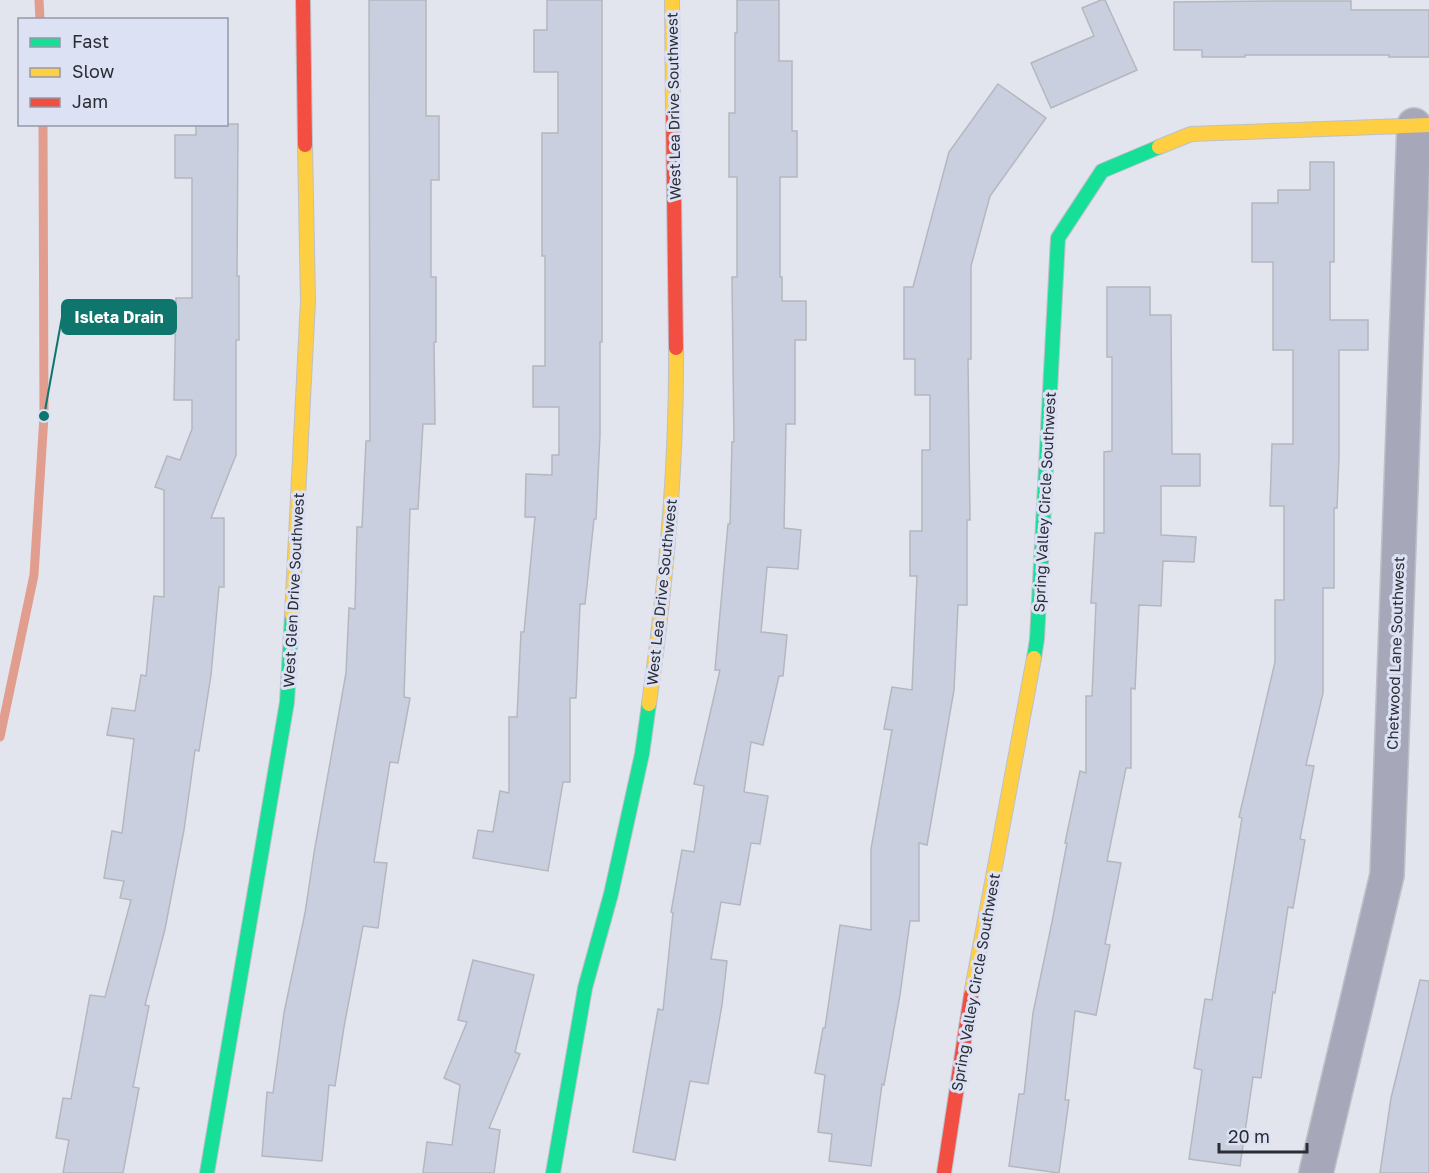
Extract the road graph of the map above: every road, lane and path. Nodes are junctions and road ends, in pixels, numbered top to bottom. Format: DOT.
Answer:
graph roads {
  1 [pos="303,0"];
  2 [pos="672,0"];
  3 [pos="1421,125"];
  4 [pos="207,1173"];
  5 [pos="553,1173"];
  6 [pos="944,1173"];
  7 [pos="1316,1173"];
  1 -- 4 [label="street, West Glen Drive Southwest"];
  2 -- 5 [label="street, West Lea Drive Southwest"];
  3 -- 6 [label="street, Spring Valley Circle Southwest"];
  3 -- 7 [label="street, Chetwood Lane Southwest"];
}
